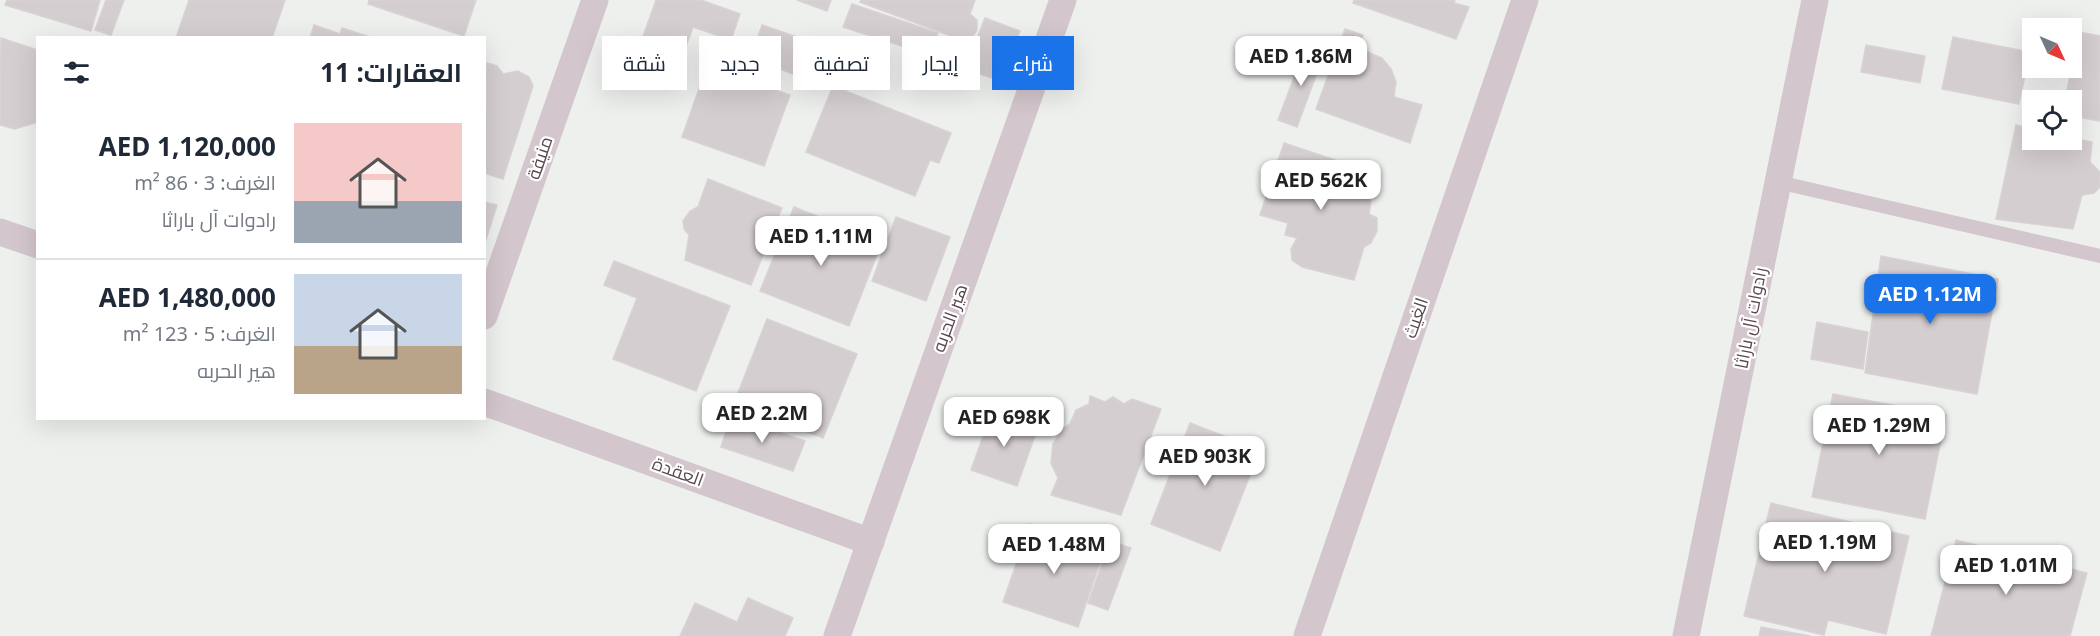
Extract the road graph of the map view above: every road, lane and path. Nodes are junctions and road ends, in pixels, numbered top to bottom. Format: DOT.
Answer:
graph roads {
  1 [pos="595,0"];
  2 [pos="1063,0"];
  3 [pos="1525,0"];
  4 [pos="1815,0"];
  5 [pos="1778,182"];
  6 [pos="0,232"];
  7 [pos="36,245"];
  8 [pos="2100,256"];
  9 [pos="486,310"];
  10 [pos="486,403"];
  11 [pos="871,542"];
  12 [pos="837,636"];
  13 [pos="1307,636"];
  14 [pos="1686,636"];
  1 -- 9 [label="street, منيفة"];
  2 -- 11 [label="street, هير الحربه"];
  3 -- 13 [label="street, الغيث"];
  4 -- 5 [label="street, رادوات آل باراثا"];
  5 -- 8 [label="lane"];
  5 -- 14 [label="street, رادوات آل باراثا"];
  6 -- 7 [label="street"];
  10 -- 11 [label="street, العقدة"];
  11 -- 12 [label="street, هير الحربه"];
}
